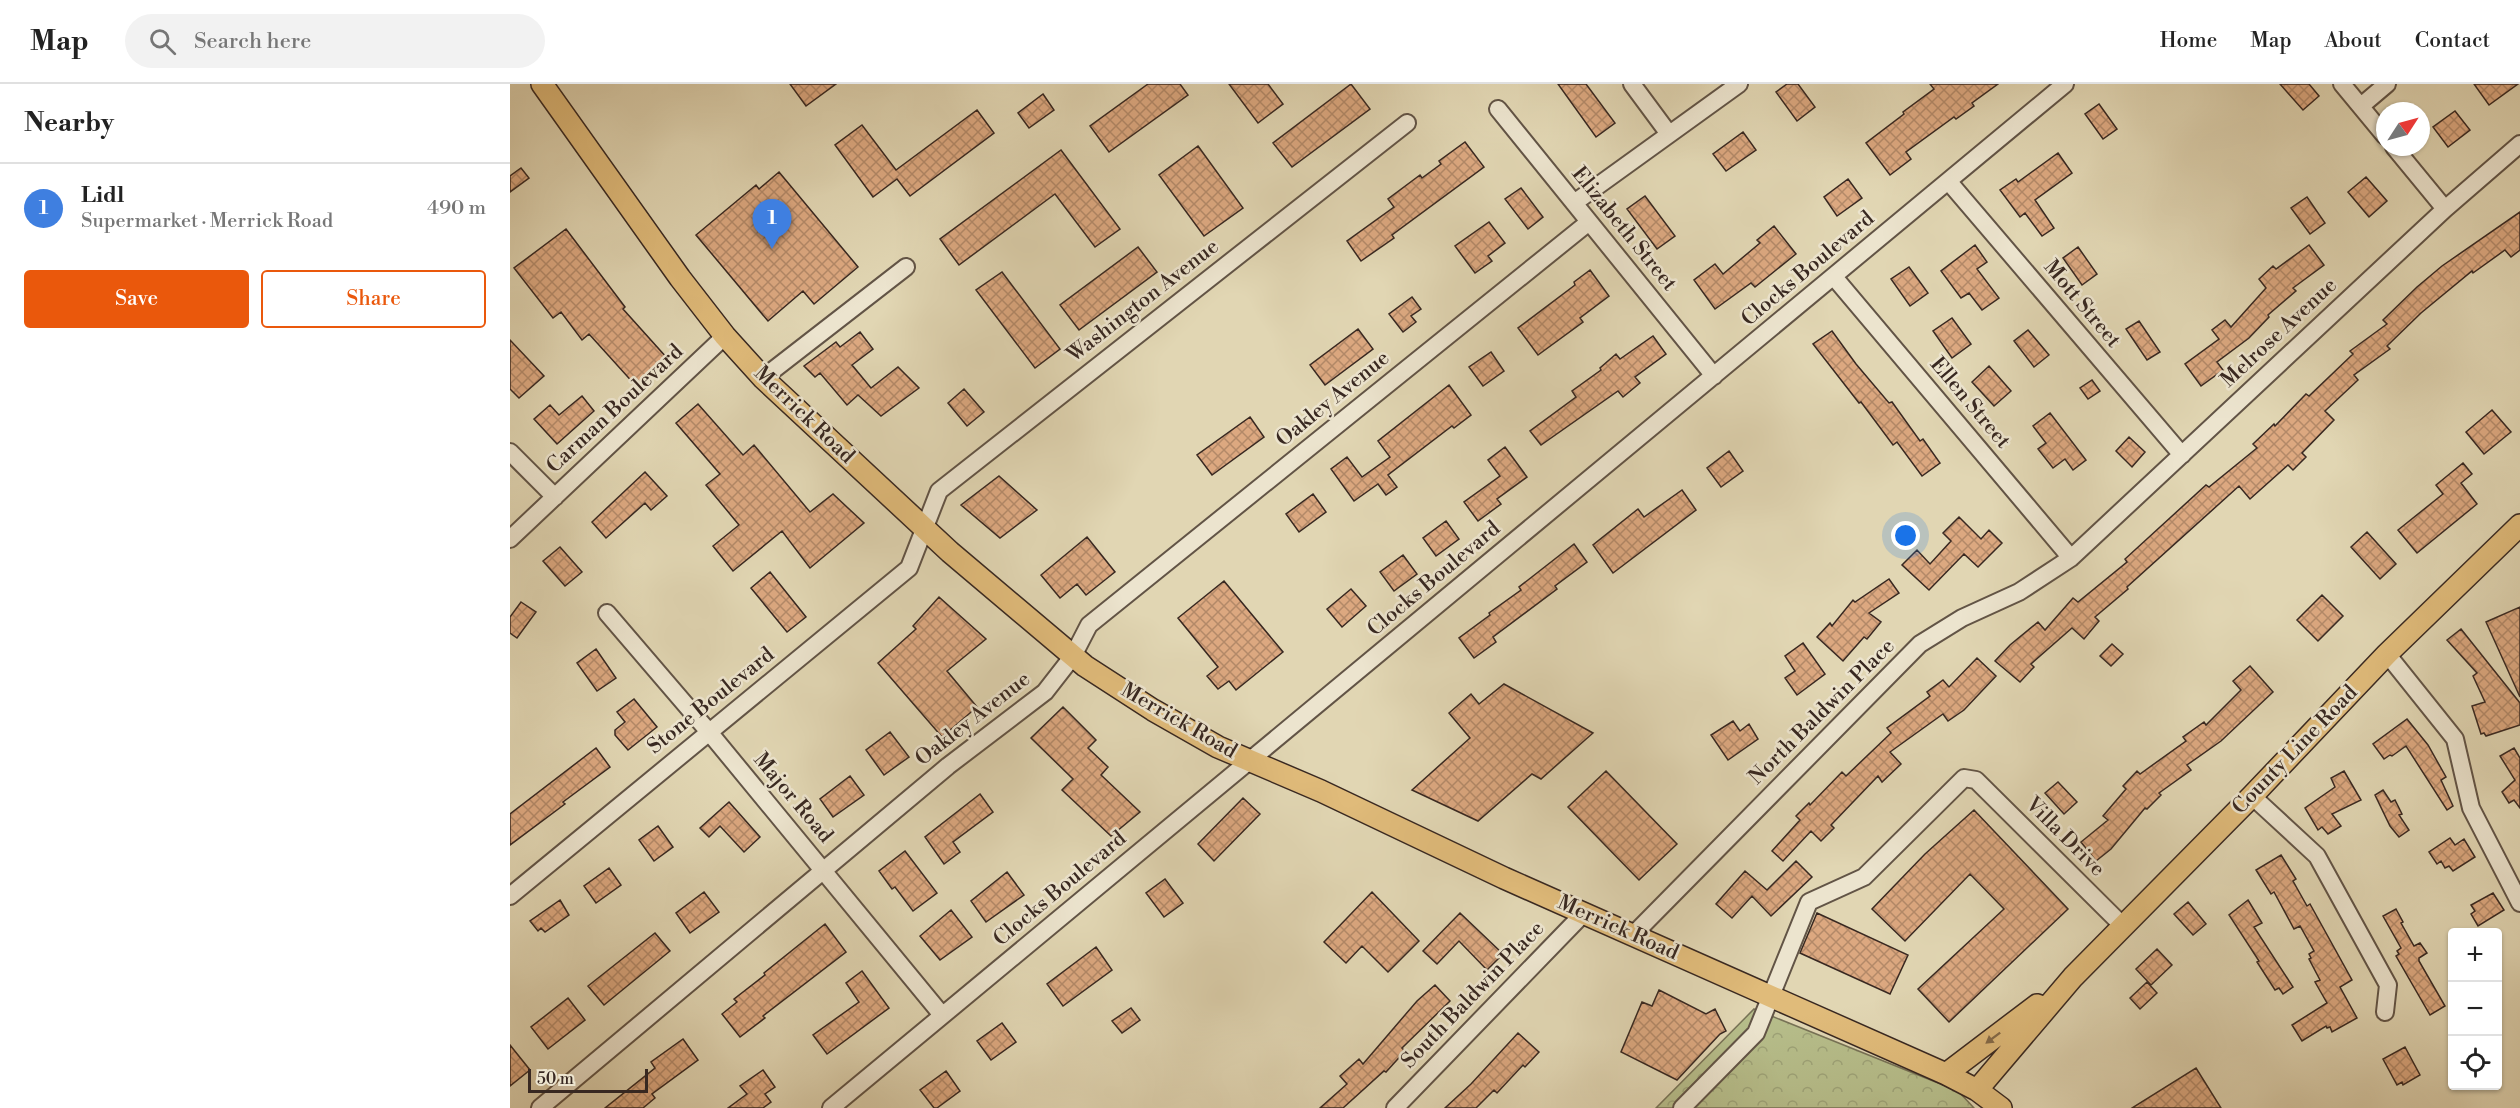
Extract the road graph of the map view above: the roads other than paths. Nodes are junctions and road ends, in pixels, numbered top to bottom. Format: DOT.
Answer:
graph roads {
  1 [pos="542,84"];
  2 [pos="1632,84"];
  3 [pos="1739,84"];
  4 [pos="2342,84"];
  5 [pos="2387,84"];
  6 [pos="2055,87"];
  7 [pos="2361,106"];
  8 [pos="1498,109"];
  9 [pos="1407,123"];
  10 [pos="2376,125"];
  11 [pos="1669,134"];
  12 [pos="2520,144"];
  13 [pos="2401,156"];
  14 [pos="1949,182"];
  15 [pos="1574,203"];
  16 [pos="2445,209"];
  17 [pos="1589,222"];
  18 [pos="906,267"];
  19 [pos="1834,277"];
  20 [pos="724,336"];
  21 [pos="1714,376"];
  22 [pos="763,378"];
  23 [pos="510,452"];
  24 [pos="2182,455"];
  25 [pos="555,497"];
  26 [pos="2520,525"];
  27 [pos="925,529"];
  28 [pos="510,539"];
  29 [pos="2072,558"];
  30 [pos="607,613"];
  31 [pos="2387,654"];
  32 [pos="1072,656"];
  33 [pos="709,732"];
  34 [pos="1250,761"];
  35 [pos="2252,796"];
  36 [pos="824,872"];
  37 [pos="510,896"];
  38 [pos="2520,903"];
  39 [pos="1584,912"];
  40 [pos="2123,926"];
  41 [pos="1633,935"];
  42 [pos="2073,977"];
  43 [pos="1770,996"];
  44 [pos="2385,1012"];
  45 [pos="942,1015"];
  46 [pos="1946,1074"];
  47 [pos="1977,1090"];
  48 [pos="540,1108"];
  49 [pos="831,1108"];
  50 [pos="1395,1108"];
  51 [pos="1682,1108"];
  52 [pos="2001,1108"];
  1 -- 20 [label="main road, Merrick Road"];
  2 -- 11 [label="street"];
  3 -- 11 [label="street"];
  4 -- 7 [label="street"];
  5 -- 7 [label="street"];
  6 -- 14 [label="street, Clocks Boulevard"];
  7 -- 10 [label="street"];
  8 -- 15 [label="street, Elizabeth Street"];
  9 -- 27 [label="street, Washington Avenue"];
  11 -- 15 [label="street"];
  12 -- 16 [label="street, Melrose Avenue"];
  13 -- 16 [label="street"];
  14 -- 19 [label="street, Clocks Boulevard"];
  14 -- 24 [label="street, Mott Street"];
  15 -- 17 [label="street, Elizabeth Street"];
  16 -- 24 [label="street, Melrose Avenue"];
  17 -- 21 [label="street, Elizabeth Street"];
  17 -- 32 [label="street, Oakley Avenue"];
  18 -- 22 [label="street"];
  19 -- 21 [label="street, Clocks Boulevard"];
  19 -- 29 [label="street, Ellen Street"];
  20 -- 22 [label="main road, Merrick Road"];
  20 -- 25 [label="street, Carman Boulevard"];
  21 -- 34 [label="street, Clocks Boulevard"];
  22 -- 27 [label="main road, Merrick Road"];
  23 -- 25 [label="street"];
  24 -- 29 [label="street, Melrose Avenue"];
  25 -- 28 [label="street, Carman Boulevard"];
  26 -- 31 [label="main road, County Line Road"];
  27 -- 32 [label="main road, Merrick Road"];
  27 -- 33 [label="street, Stone Boulevard"];
  29 -- 41 [label="street, North Baldwin Place"];
  30 -- 33 [label="street, Major Road"];
  31 -- 35 [label="main road, County Line Road"];
  31 -- 38 [label="street"];
  32 -- 34 [label="main road, Merrick Road"];
  32 -- 36 [label="street, Oakley Avenue"];
  33 -- 36 [label="street, Major Road"];
  33 -- 37 [label="street, Stone Boulevard"];
  34 -- 39 [label="main road, Merrick Road"];
  34 -- 45 [label="street, Clocks Boulevard"];
  35 -- 40 [label="main road, County Line Road"];
  35 -- 44 [label="street"];
  36 -- 45 [label="street, Major Road"];
  36 -- 48 [label="street, Oakley Avenue"];
  39 -- 41 [label="main road, Merrick Road"];
  39 -- 50 [label="street, South Baldwin Place"];
  40 -- 42 [label="main road, County Line Road"];
  40 -- 43 [label="street, Villa Drive"];
  41 -- 43 [label="main road, Merrick Road"];
  42 -- 46 [label="main road, County Line Road, one-way"];
  42 -- 47 [label="main road, County Line Road"];
  43 -- 46 [label="main road, Merrick Road"];
  43 -- 51 [label="street"];
  45 -- 49 [label="street, Clocks Boulevard"];
  46 -- 47 [label="main road, Merrick Road"];
  47 -- 52 [label="main road, Merrick Road"];
}
